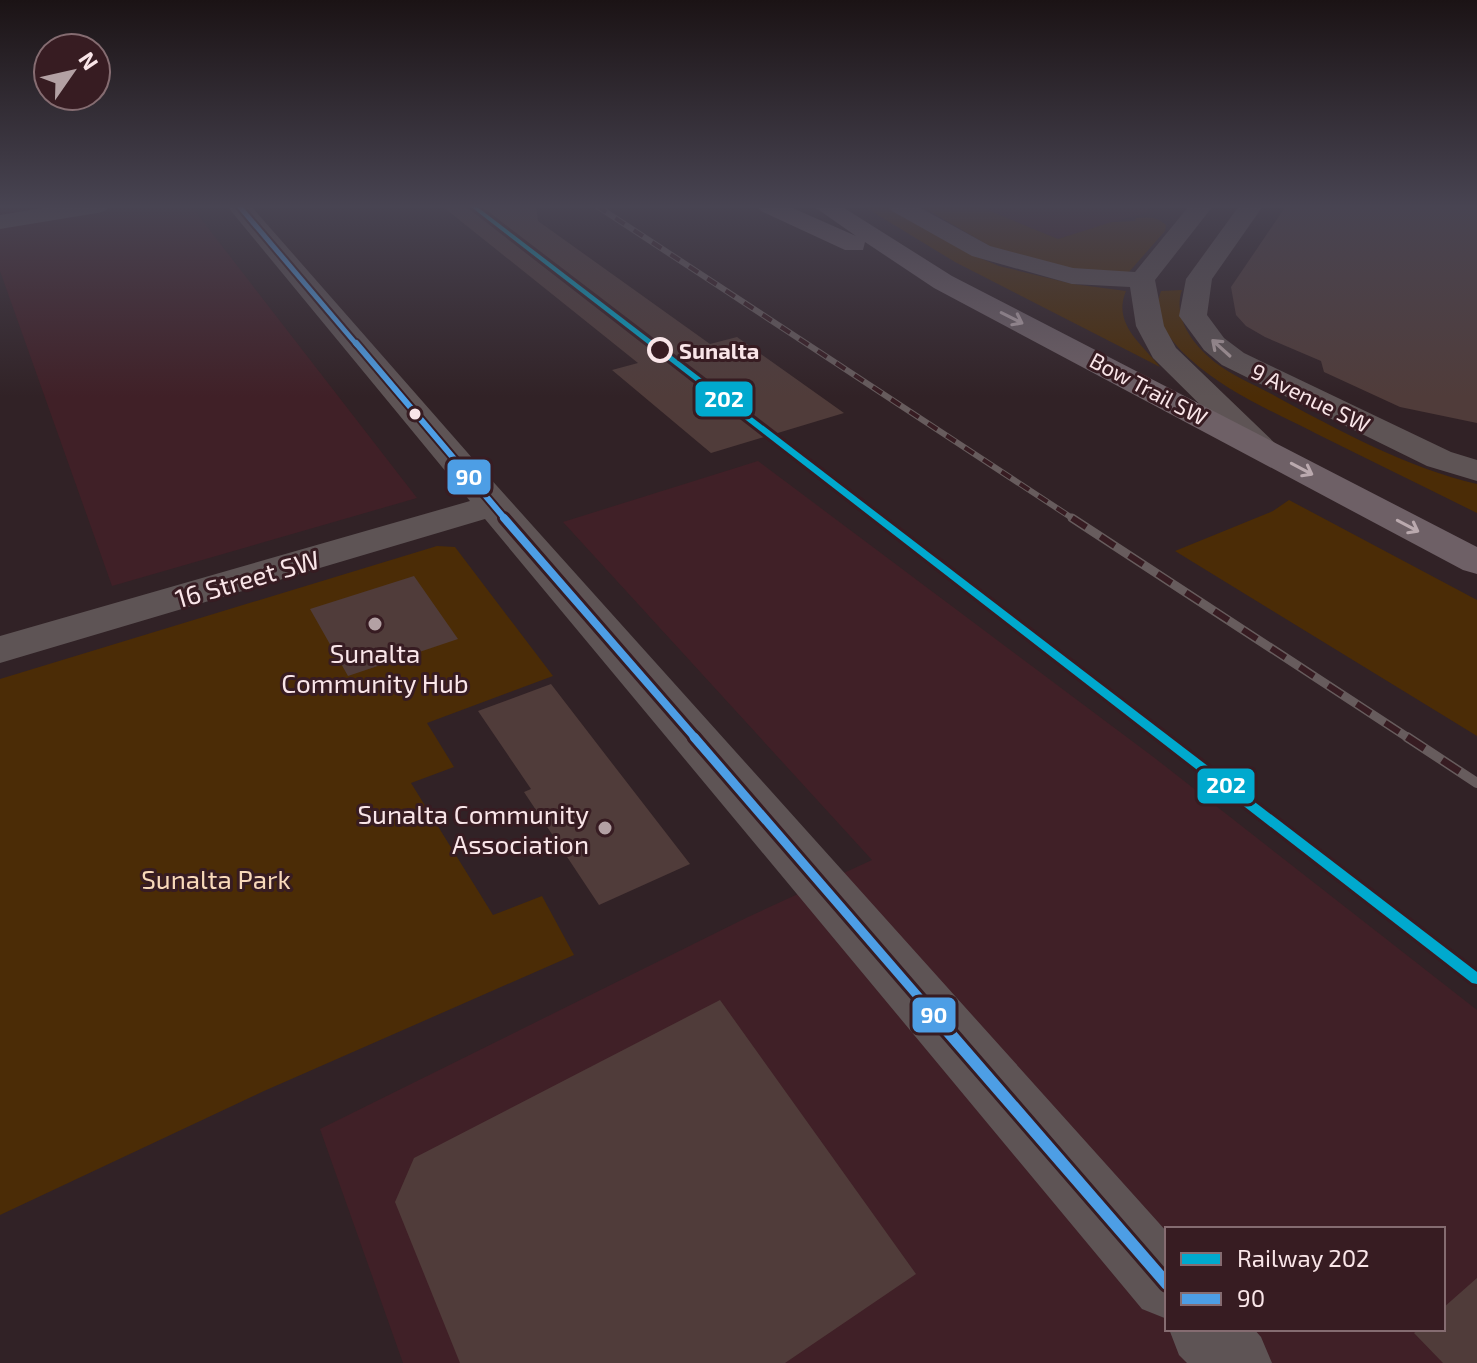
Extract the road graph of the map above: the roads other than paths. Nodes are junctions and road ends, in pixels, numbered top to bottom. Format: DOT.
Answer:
graph roads {
  1 [pos="293,270"];
  2 [pos="915,270"];
  3 [pos="924,270"];
  4 [pos="1049,270"];
  5 [pos="1150,270"];
  6 [pos="1206,270"];
  7 [pos="1142,280"];
  8 [pos="943,282"];
  9 [pos="1264,449"];
  10 [pos="1477,471"];
  11 [pos="494,505"];
  12 [pos="1477,562"];
  13 [pos="0,650"];
  14 [pos="1165,1282"];
  15 [pos="1207,1331"];
  16 [pos="1235,1363"];
  1 -- 11 [label="street"];
  2 -- 8 [label="main road"];
  3 -- 8 [label="main road, Bow Trail SW"];
  4 -- 7 [label="street"];
  5 -- 7 [label="street"];
  10 -- 6 [label="street, 9 Avenue SW, one-way"];
  7 -- 9 [label="street"];
  8 -- 9 [label="main road, Bow Trail SW, one-way"];
  9 -- 12 [label="main road, Bow Trail SW, one-way"];
  11 -- 13 [label="street, 16 Street SW"];
  11 -- 14 [label="street"];
  15 -- 16 [label="street"];
}
